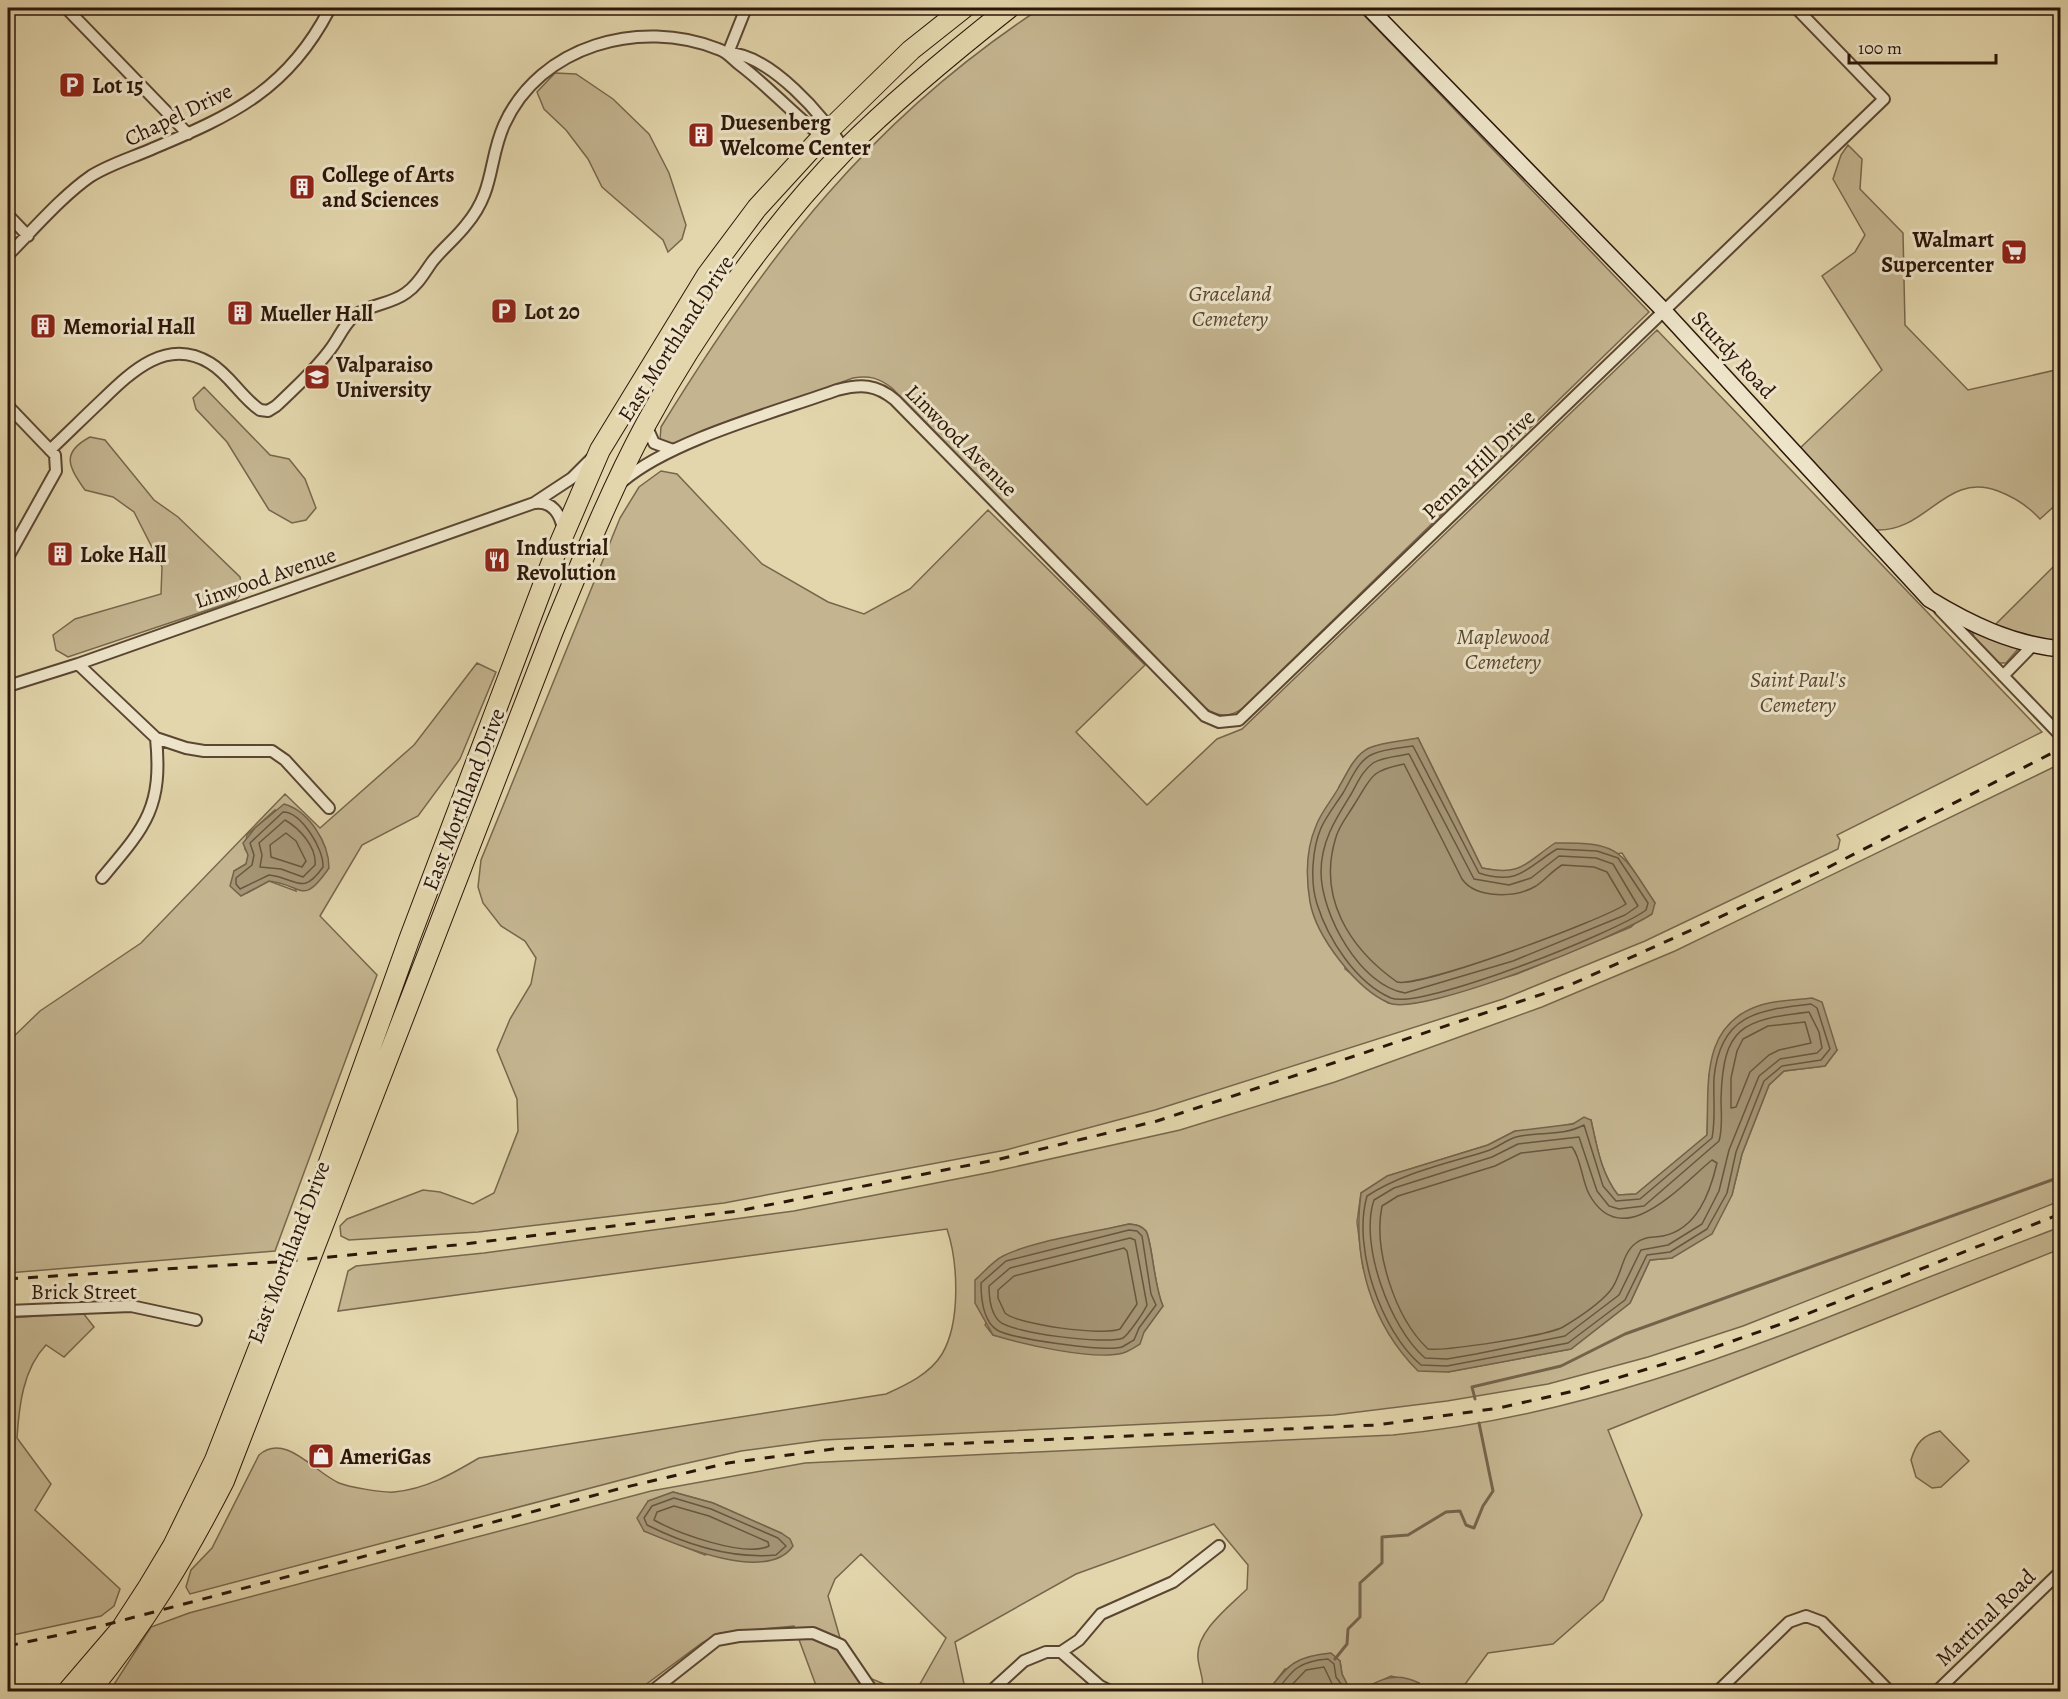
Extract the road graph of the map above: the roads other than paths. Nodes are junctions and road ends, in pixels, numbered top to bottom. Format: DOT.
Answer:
graph roads {
  1 [pos="66,8"];
  2 [pos="746,8"];
  3 [pos="964,8"];
  4 [pos="1009,8"];
  5 [pos="1369,8"];
  6 [pos="1796,8"];
  7 [pos="329,10"];
  8 [pos="728,53"];
  9 [pos="826,133"];
  10 [pos="188,134"];
  11 [pos="845,151"];
  12 [pos="8,215"];
  13 [pos="28,236"];
  14 [pos="8,255"];
  15 [pos="1665,312"];
  16 [pos="8,406"];
  17 [pos="645,425"];
  18 [pos="50,450"];
  19 [pos="600,450"];
  20 [pos="673,450"];
  21 [pos="614,488"];
  22 [pos="534,503"];
  23 [pos="564,531"];
  24 [pos="8,557"];
  25 [pos="1929,599"];
  26 [pos="1092,600"];
  27 [pos="2033,645"];
  28 [pos="2061,649"];
  29 [pos="78,664"];
  30 [pos="2003,675"];
  31 [pos="8,686"];
  32 [pos="2061,735"];
  33 [pos="156,738"];
  34 [pos="329,808"];
  35 [pos="102,878"];
  36 [pos="8,1311"];
  37 [pos="196,1320"];
  38 [pos="1220,1546"];
  39 [pos="2061,1572"];
  40 [pos="1061,1652"];
  41 [pos="1099,1689"];
  42 [pos="67,1692"];
  43 [pos="90,1692"];
  44 [pos="651,1692"];
  45 [pos="873,1692"];
  46 [pos="990,1692"];
  47 [pos="1112,1692"];
  48 [pos="1717,1692"];
  49 [pos="1890,1692"];
  50 [pos="1936,1692"];
  1 -- 10 [label="street"];
  2 -- 8 [label="street"];
  3 -- 9 [label="highway, East Morthland Drive"];
  4 -- 11 [label="highway, East Morthland Drive"];
  5 -- 15 [label="street, Sturdy Road"];
  6 -- 15 [label="street, Penna Hill Drive"];
  7 -- 10 [label="street, Chapel Drive"];
  8 -- 9 [label="street"];
  8 -- 18 [label="street"];
  9 -- 11 [label="street"];
  9 -- 19 [label="highway, East Morthland Drive"];
  10 -- 13 [label="street, Chapel Drive"];
  11 -- 17 [label="highway, East Morthland Drive"];
  12 -- 13 [label="street"];
  13 -- 14 [label="street, Chapel Drive"];
  15 -- 25 [label="street, Sturdy Road"];
  15 -- 26 [label="street, Penna Hill Drive"];
  16 -- 18 [label="street"];
  17 -- 20 [label="street"];
  17 -- 21 [label="highway, East Morthland Drive"];
  18 -- 24 [label="street"];
  19 -- 22 [label="street, Linwood Avenue"];
  19 -- 23 [label="highway, East Morthland Drive"];
  20 -- 21 [label="street, Linwood Avenue"];
  20 -- 26 [label="street, Linwood Avenue"];
  21 -- 43 [label="highway, East Morthland Drive"];
  22 -- 23 [label="street"];
  22 -- 29 [label="street, Linwood Avenue"];
  23 -- 42 [label="highway, East Morthland Drive"];
  25 -- 27 [label="street"];
  25 -- 30 [label="street, Sturdy Road"];
  27 -- 28 [label="street"];
  27 -- 30 [label="street"];
  29 -- 31 [label="street, Linwood Avenue"];
  29 -- 33 [label="street"];
  30 -- 32 [label="street, Sturdy Road"];
  33 -- 34 [label="street"];
  33 -- 35 [label="street"];
  36 -- 37 [label="street, Brick Street"];
  38 -- 40 [label="street"];
  39 -- 50 [label="street, Martinal Road"];
  40 -- 41 [label="street"];
  40 -- 46 [label="street"];
  41 -- 47 [label="street"];
  44 -- 45 [label="street"];
  48 -- 49 [label="street"];
}
